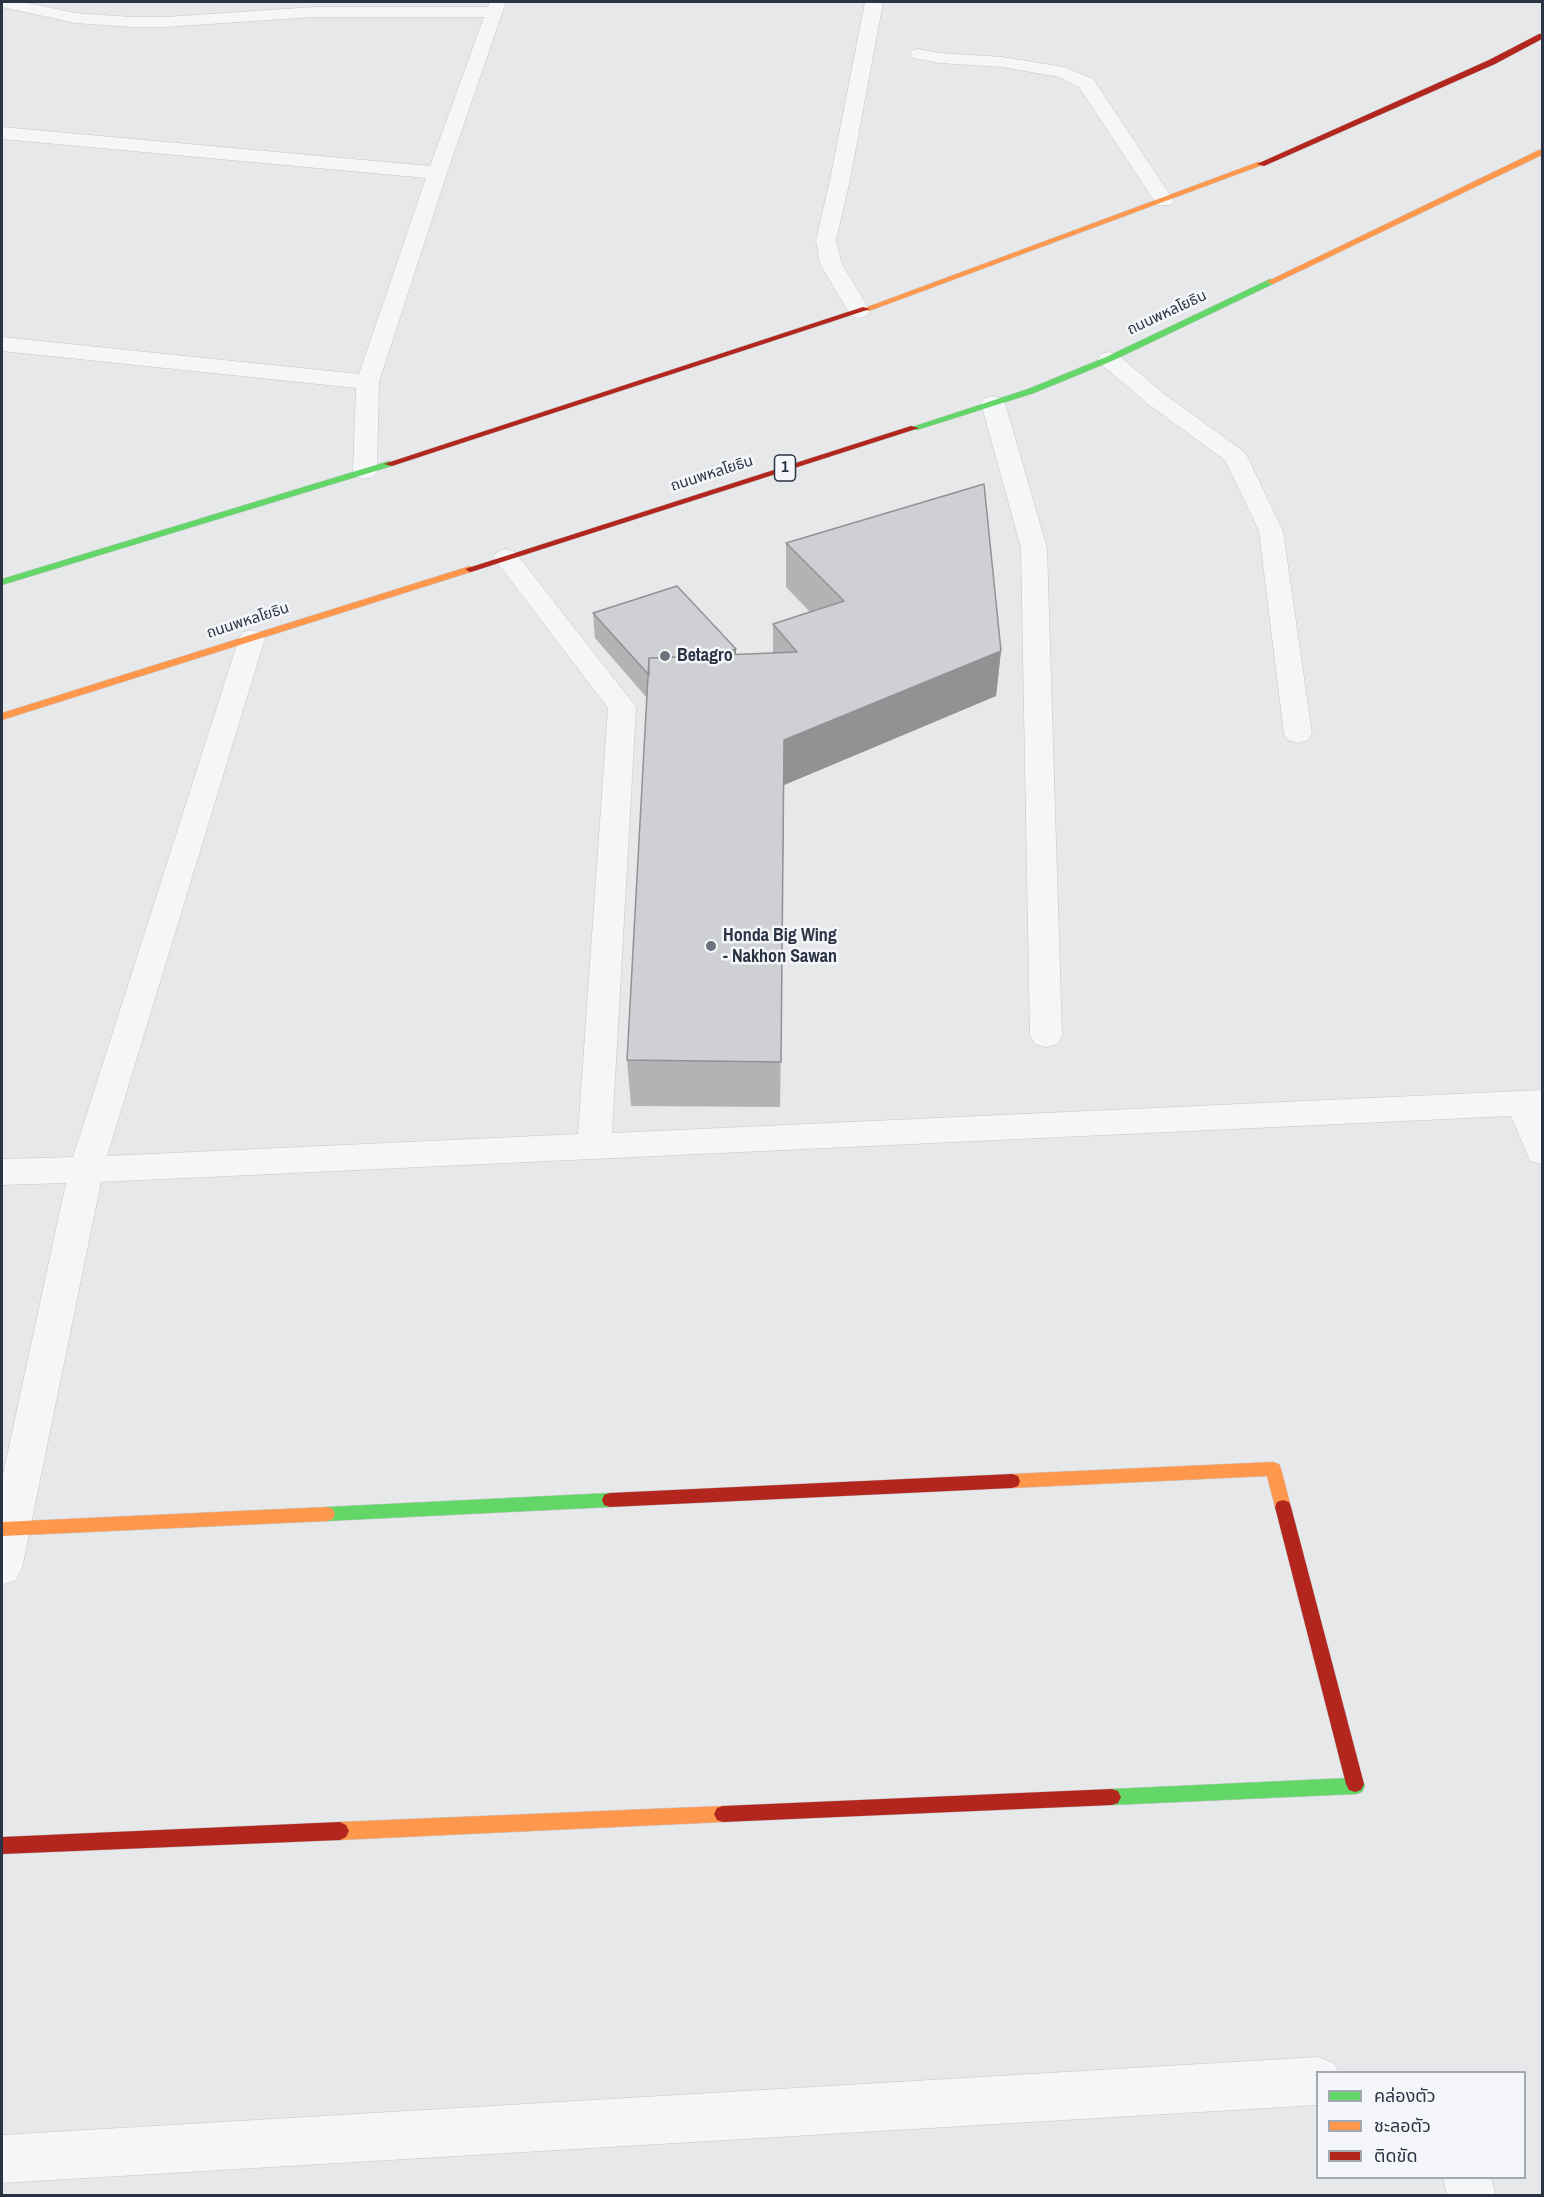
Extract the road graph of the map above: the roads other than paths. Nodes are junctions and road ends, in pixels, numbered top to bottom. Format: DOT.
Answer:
graph roads {
  1 [pos="2,2"];
  2 [pos="874,2"];
  3 [pos="495,7"];
  4 [pos="1542,36"];
  5 [pos="919,54"];
  6 [pos="2,133"];
  7 [pos="1542,152"];
  8 [pos="437,173"];
  9 [pos="1164,201"];
  10 [pos="859,311"];
  11 [pos="2,344"];
  12 [pos="1109,358"];
  13 [pos="368,382"];
  14 [pos="993,403"];
  15 [pos="364,472"];
  16 [pos="506,557"];
  17 [pos="2,582"];
  18 [pos="252,638"];
  19 [pos="2,717"];
  20 [pos="1298,734"];
  21 [pos="1046,1036"];
  22 [pos="1533,1102"];
  23 [pos="594,1147"];
  24 [pos="1542,1152"];
  25 [pos="86,1170"];
  26 [pos="2,1172"];
  27 [pos="6,1528"];
  28 [pos="2,1568"];
  29 [pos="2,1846"];
  30 [pos="1316,2081"];
  31 [pos="2,2159"];
  32 [pos="1467,2179"];
  33 [pos="1472,2196"];
  1 -- 3 [label="street"];
  2 -- 10 [label="street"];
  3 -- 8 [label="street"];
  4 -- 9 [label="main road"];
  5 -- 9 [label="street"];
  6 -- 8 [label="street"];
  7 -- 12 [label="main road, ถนนพหลโยธิน / 1"];
  8 -- 13 [label="street"];
  9 -- 10 [label="main road"];
  10 -- 15 [label="main road"];
  11 -- 13 [label="street"];
  12 -- 14 [label="main road, ถนนพหลโยธิน / 1"];
  12 -- 20 [label="street"];
  13 -- 15 [label="street"];
  14 -- 16 [label="main road, ถนนพหลโยธิน / 1"];
  14 -- 21 [label="street"];
  15 -- 17 [label="main road"];
  16 -- 18 [label="main road, ถนนพหลโยธิน / 1"];
  16 -- 23 [label="street"];
  18 -- 19 [label="main road, ถนนพหลโยธิน / 1"];
  18 -- 25 [label="street"];
  22 -- 23 [label="street"];
  22 -- 24 [label="street"];
  23 -- 25 [label="street"];
  25 -- 26 [label="street"];
  25 -- 27 [label="street"];
  27 -- 28 [label="street"];
  27 -- 29 [label="main road"];
  30 -- 31 [label="street"];
  32 -- 33 [label="street"];
}
